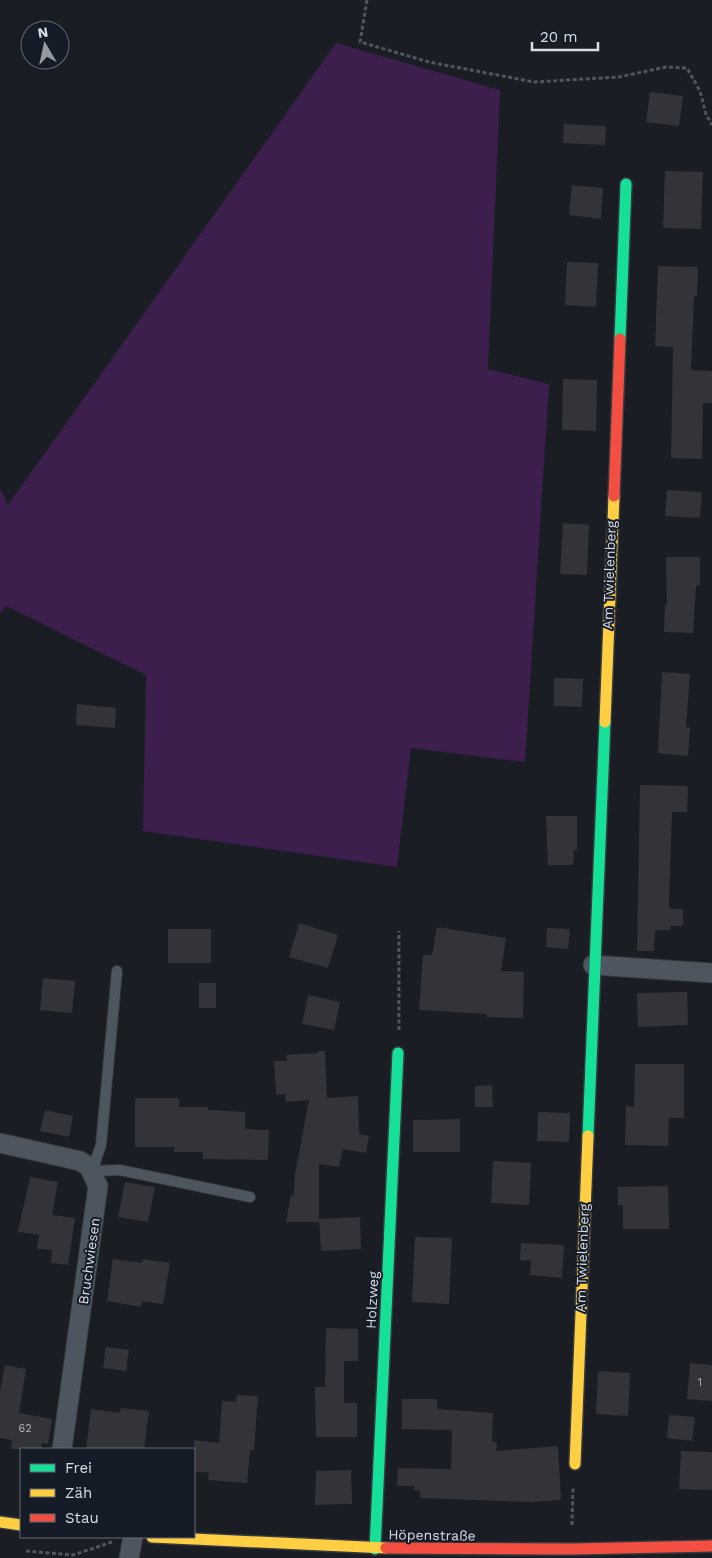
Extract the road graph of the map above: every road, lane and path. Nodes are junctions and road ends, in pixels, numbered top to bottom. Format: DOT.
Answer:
graph roads {
  1 [pos="367,0"];
  2 [pos="712,124"];
  3 [pos="626,184"];
  4 [pos="398,931"];
  5 [pos="593,965"];
  6 [pos="117,971"];
  7 [pos="712,974"];
  8 [pos="398,1053"];
  9 [pos="0,1143"];
  10 [pos="92,1171"];
  11 [pos="250,1197"];
  12 [pos="62,1448"];
  13 [pos="574,1464"];
  14 [pos="0,1522"];
  15 [pos="20,1525"];
  16 [pos="126,1538"];
  17 [pos="166,1538"];
  18 [pos="712,1546"];
  19 [pos="18,1550"];
  20 [pos="570,1551"];
  21 [pos="369,1552"];
  22 [pos="129,1558"];
  1 -- 2 [label="path"];
  3 -- 5 [label="street, Am Twielenberg"];
  4 -- 8 [label="path"];
  5 -- 7 [label="street"];
  5 -- 13 [label="street, Am Twielenberg"];
  6 -- 10 [label="lane"];
  8 -- 21 [label="street, Holzweg"];
  9 -- 10 [label="street"];
  10 -- 11 [label="lane"];
  10 -- 12 [label="street, Bruchwiesen"];
  13 -- 20 [label="path"];
  14 -- 15 [label="street"];
  16 -- 19 [label="path"];
  16 -- 22 [label="street"];
  17 -- 21 [label="street, Höpenstraße"];
  18 -- 20 [label="street, Höpenstraße"];
  20 -- 21 [label="street, Höpenstraße"];
}
